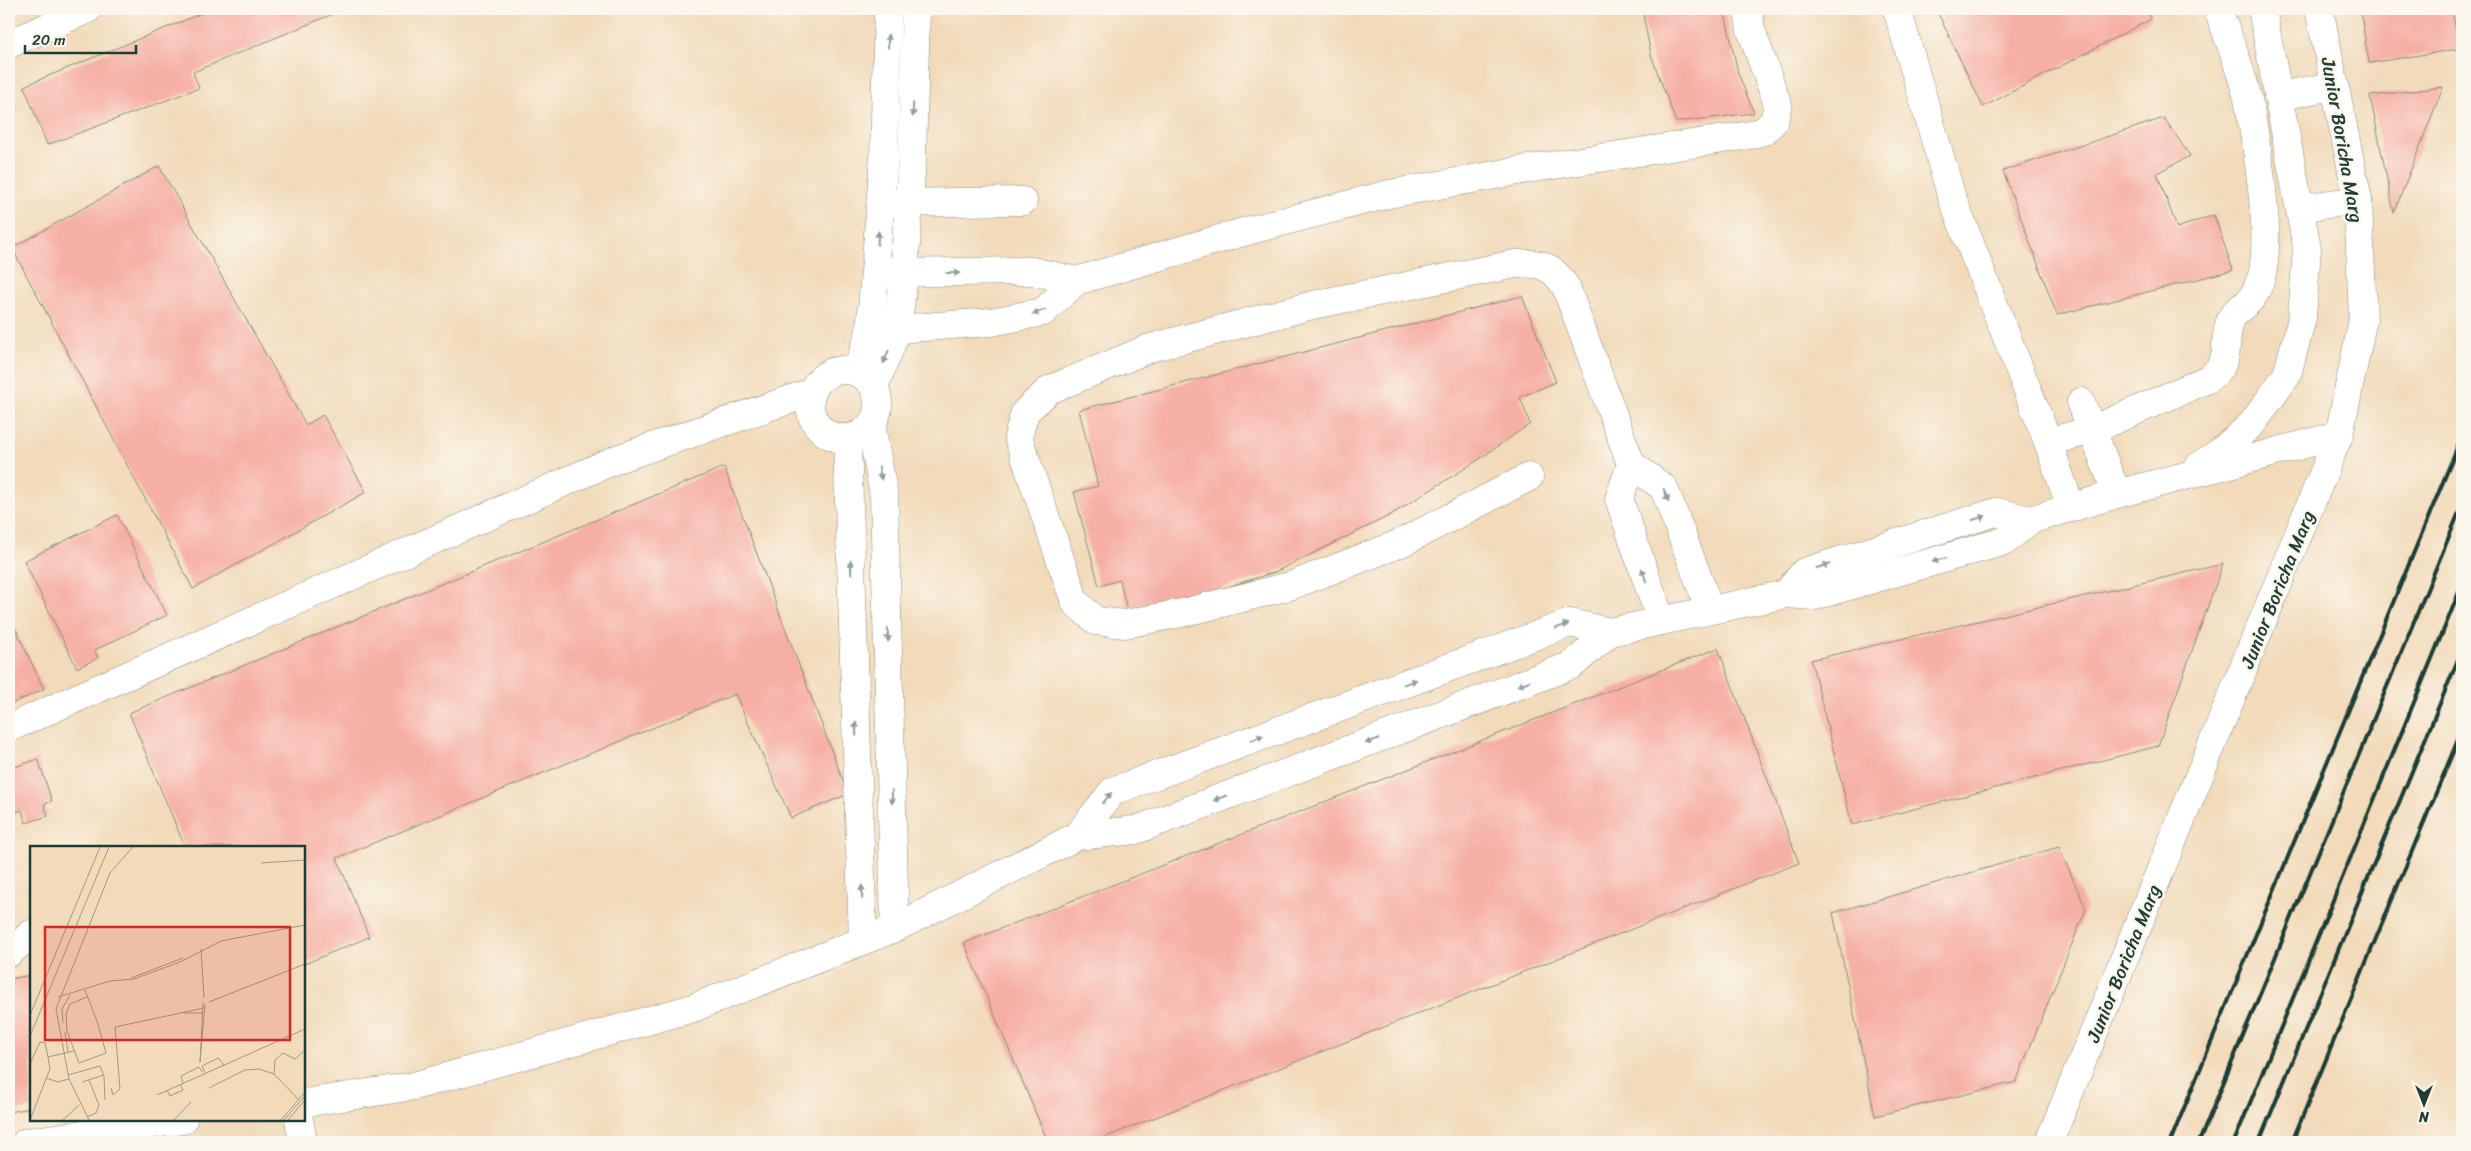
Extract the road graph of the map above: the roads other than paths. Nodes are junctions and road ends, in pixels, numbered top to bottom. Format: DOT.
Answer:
graph roads {
  1 [pos="88,9"];
  2 [pos="888,9"];
  3 [pos="916,9"];
  4 [pos="1748,9"];
  5 [pos="1897,9"];
  6 [pos="2218,9"];
  7 [pos="2262,9"];
  8 [pos="2319,9"];
  9 [pos="9,44"];
  10 [pos="887,68"];
  11 [pos="914,68"];
  12 [pos="2335,86"];
  13 [pos="2278,96"];
  14 [pos="2358,200"];
  15 [pos="1022,201"];
  16 [pos="880,203"];
  17 [pos="909,203"];
  18 [pos="2300,208"];
  19 [pos="875,273"];
  20 [pos="904,273"];
  21 [pos="1076,282"];
  22 [pos="870,331"];
  23 [pos="897,331"];
  24 [pos="866,379"];
  25 [pos="812,392"];
  26 [pos="2081,402"];
  27 [pos="871,425"];
  28 [pos="2092,430"];
  29 [pos="2339,435"];
  30 [pos="847,438"];
  31 [pos="2048,442"];
  32 [pos="1631,464"];
  33 [pos="1529,477"];
  34 [pos="2181,477"];
  35 [pos="2117,494"];
  36 [pos="2070,508"];
  37 [pos="1710,610"];
  38 [pos="1661,621"];
  39 [pos="1610,632"];
  40 [pos="9,728"];
  41 [pos="1077,836"];
  42 [pos="895,928"];
  43 [pos="30,935"];
  44 [pos="863,940"];
  45 [pos="9,953"];
  46 [pos="305,1104"];
  47 [pos="179,1121"];
  48 [pos="298,1121"];
  49 [pos="116,1136"];
  50 [pos="26,1142"];
  51 [pos="303,1142"];
  52 [pos="2049,1142"];
  1 -- 9 [label="street"];
  10 -- 2 [label="street, one-way"];
  3 -- 11 [label="street"];
  4 -- 21 [label="street"];
  5 -- 31 [label="street"];
  6 -- 28 [label="street"];
  7 -- 13 [label="street"];
  8 -- 12 [label="street, Junior Boricha Marg"];
  10 -- 11 [label="street"];
  10 -- 16 [label="street"];
  11 -- 17 [label="street, one-way"];
  12 -- 13 [label="street"];
  12 -- 14 [label="street, Junior Boricha Marg"];
  13 -- 18 [label="street"];
  14 -- 18 [label="street"];
  14 -- 29 [label="street, Junior Boricha Marg"];
  15 -- 17 [label="street"];
  16 -- 17 [label="street"];
  19 -- 16 [label="street, one-way"];
  17 -- 20 [label="street"];
  18 -- 34 [label="street"];
  19 -- 20 [label="street"];
  19 -- 22 [label="street"];
  20 -- 21 [label="street, one-way"];
  20 -- 23 [label="street"];
  21 -- 23 [label="street, one-way"];
  22 -- 23 [label="street"];
  22 -- 24 [label="street"];
  23 -- 24 [label="street, one-way"];
  24 -- 25 [label="street"];
  24 -- 27 [label="street"];
  25 -- 30 [label="street"];
  25 -- 40 [label="street"];
  26 -- 28 [label="street"];
  27 -- 30 [label="street"];
  27 -- 42 [label="street, one-way"];
  28 -- 31 [label="street"];
  28 -- 35 [label="street"];
  29 -- 34 [label="street"];
  29 -- 52 [label="street, Junior Boricha Marg"];
  44 -- 30 [label="street, one-way"];
  31 -- 36 [label="street"];
  32 -- 33 [label="street"];
  32 -- 37 [label="street, one-way"];
  38 -- 32 [label="street, one-way"];
  34 -- 35 [label="street"];
  35 -- 36 [label="street"];
  36 -- 37 [label="street"];
  37 -- 38 [label="street"];
  38 -- 39 [label="street"];
  39 -- 41 [label="street, one-way"];
  41 -- 39 [label="street, one-way"];
  41 -- 42 [label="street"];
  42 -- 44 [label="street"];
  43 -- 45 [label="street"];
  44 -- 46 [label="street"];
  47 -- 49 [label="street"];
  48 -- 51 [label="street"];
  49 -- 50 [label="street"];
}
